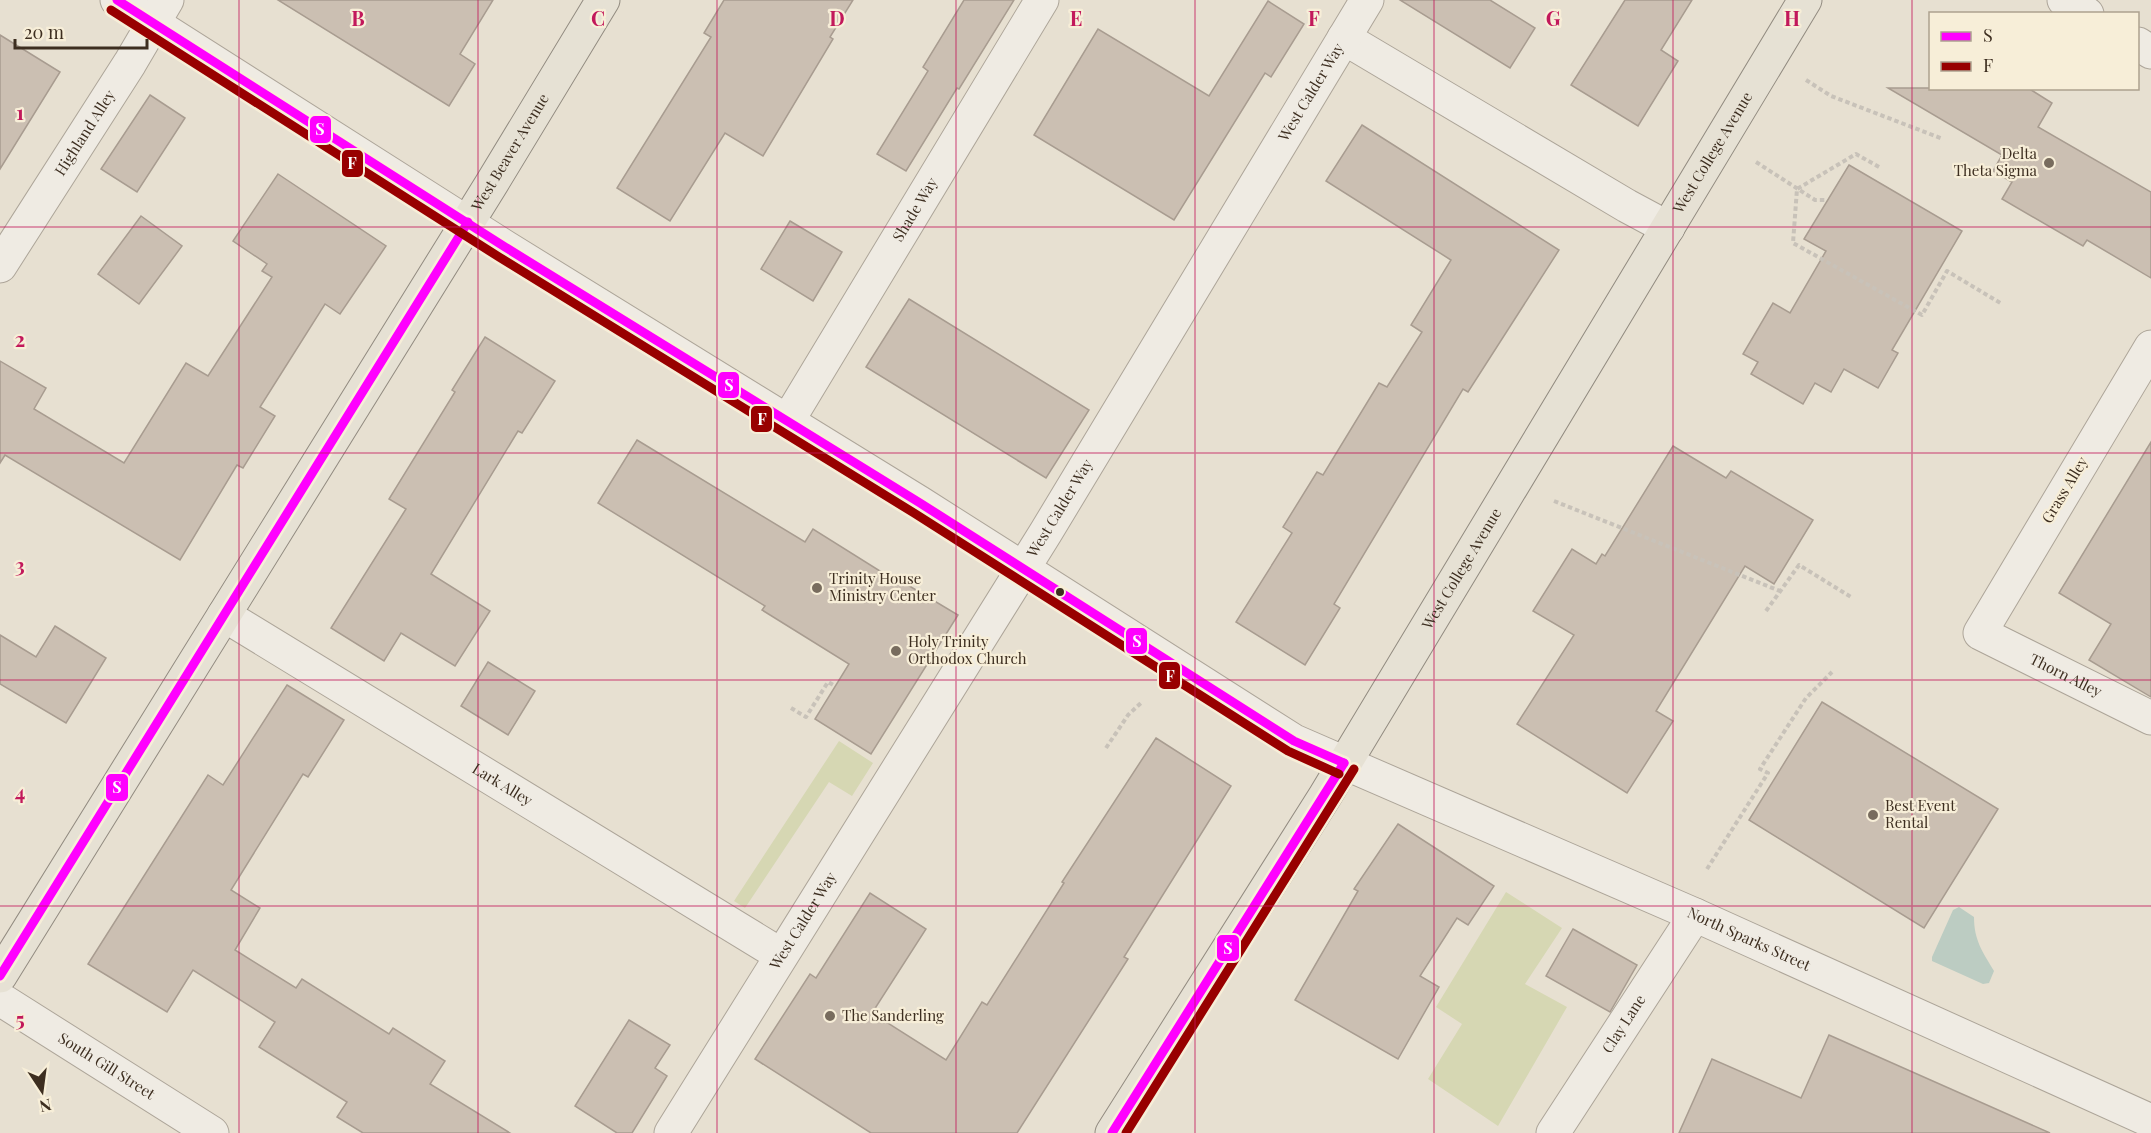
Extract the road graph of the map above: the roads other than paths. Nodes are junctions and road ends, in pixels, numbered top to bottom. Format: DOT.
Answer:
graph roads {
  1 [pos="117,0"];
  2 [pos="603,0"];
  3 [pos="1042,0"];
  4 [pos="1367,0"];
  5 [pos="1805,0"];
  6 [pos="2064,0"];
  7 [pos="160,12"];
  8 [pos="2084,12"];
  9 [pos="1344,38"];
  10 [pos="468,222"];
  11 [pos="1668,228"];
  12 [pos="0,266"];
  13 [pos="2151,347"];
  14 [pos="787,422"];
  15 [pos="1023,569"];
  16 [pos="224,615"];
  17 [pos="1980,633"];
  18 [pos="2151,718"];
  19 [pos="1344,763"];
  20 [pos="1695,915"];
  21 [pos="781,955"];
  22 [pos="0,976"];
  23 [pos="0,999"];
  24 [pos="2151,1121"];
  25 [pos="212,1133"];
  26 [pos="671,1133"];
  27 [pos="1112,1133"];
  28 [pos="1553,1133"];
  1 -- 7 [label="street, North Sparks Street"];
  2 -- 10 [label="main road, West Beaver Avenue"];
  3 -- 14 [label="street, Shade Way"];
  4 -- 9 [label="street, West Calder Way"];
  5 -- 11 [label="main road, West College Avenue"];
  6 -- 8 [label="street"];
  7 -- 10 [label="street, North Sparks Street"];
  7 -- 12 [label="street, Highland Alley"];
  9 -- 11 [label="street"];
  9 -- 15 [label="street, West Calder Way"];
  10 -- 14 [label="street, North Sparks Street"];
  10 -- 16 [label="main road, West Beaver Avenue"];
  11 -- 19 [label="main road, West College Avenue"];
  13 -- 17 [label="street, Grass Alley"];
  14 -- 15 [label="street, North Sparks Street"];
  15 -- 19 [label="street, North Sparks Street"];
  15 -- 21 [label="street, West Calder Way"];
  16 -- 21 [label="street, Lark Alley"];
  16 -- 22 [label="main road, West Beaver Avenue"];
  17 -- 18 [label="street, Thorn Alley"];
  19 -- 20 [label="street, North Sparks Street"];
  19 -- 27 [label="main road, West College Avenue"];
  20 -- 24 [label="street, North Sparks Street"];
  20 -- 28 [label="street, Clay Lane"];
  21 -- 26 [label="street, West Calder Way"];
  23 -- 25 [label="street, South Gill Street"];
}
